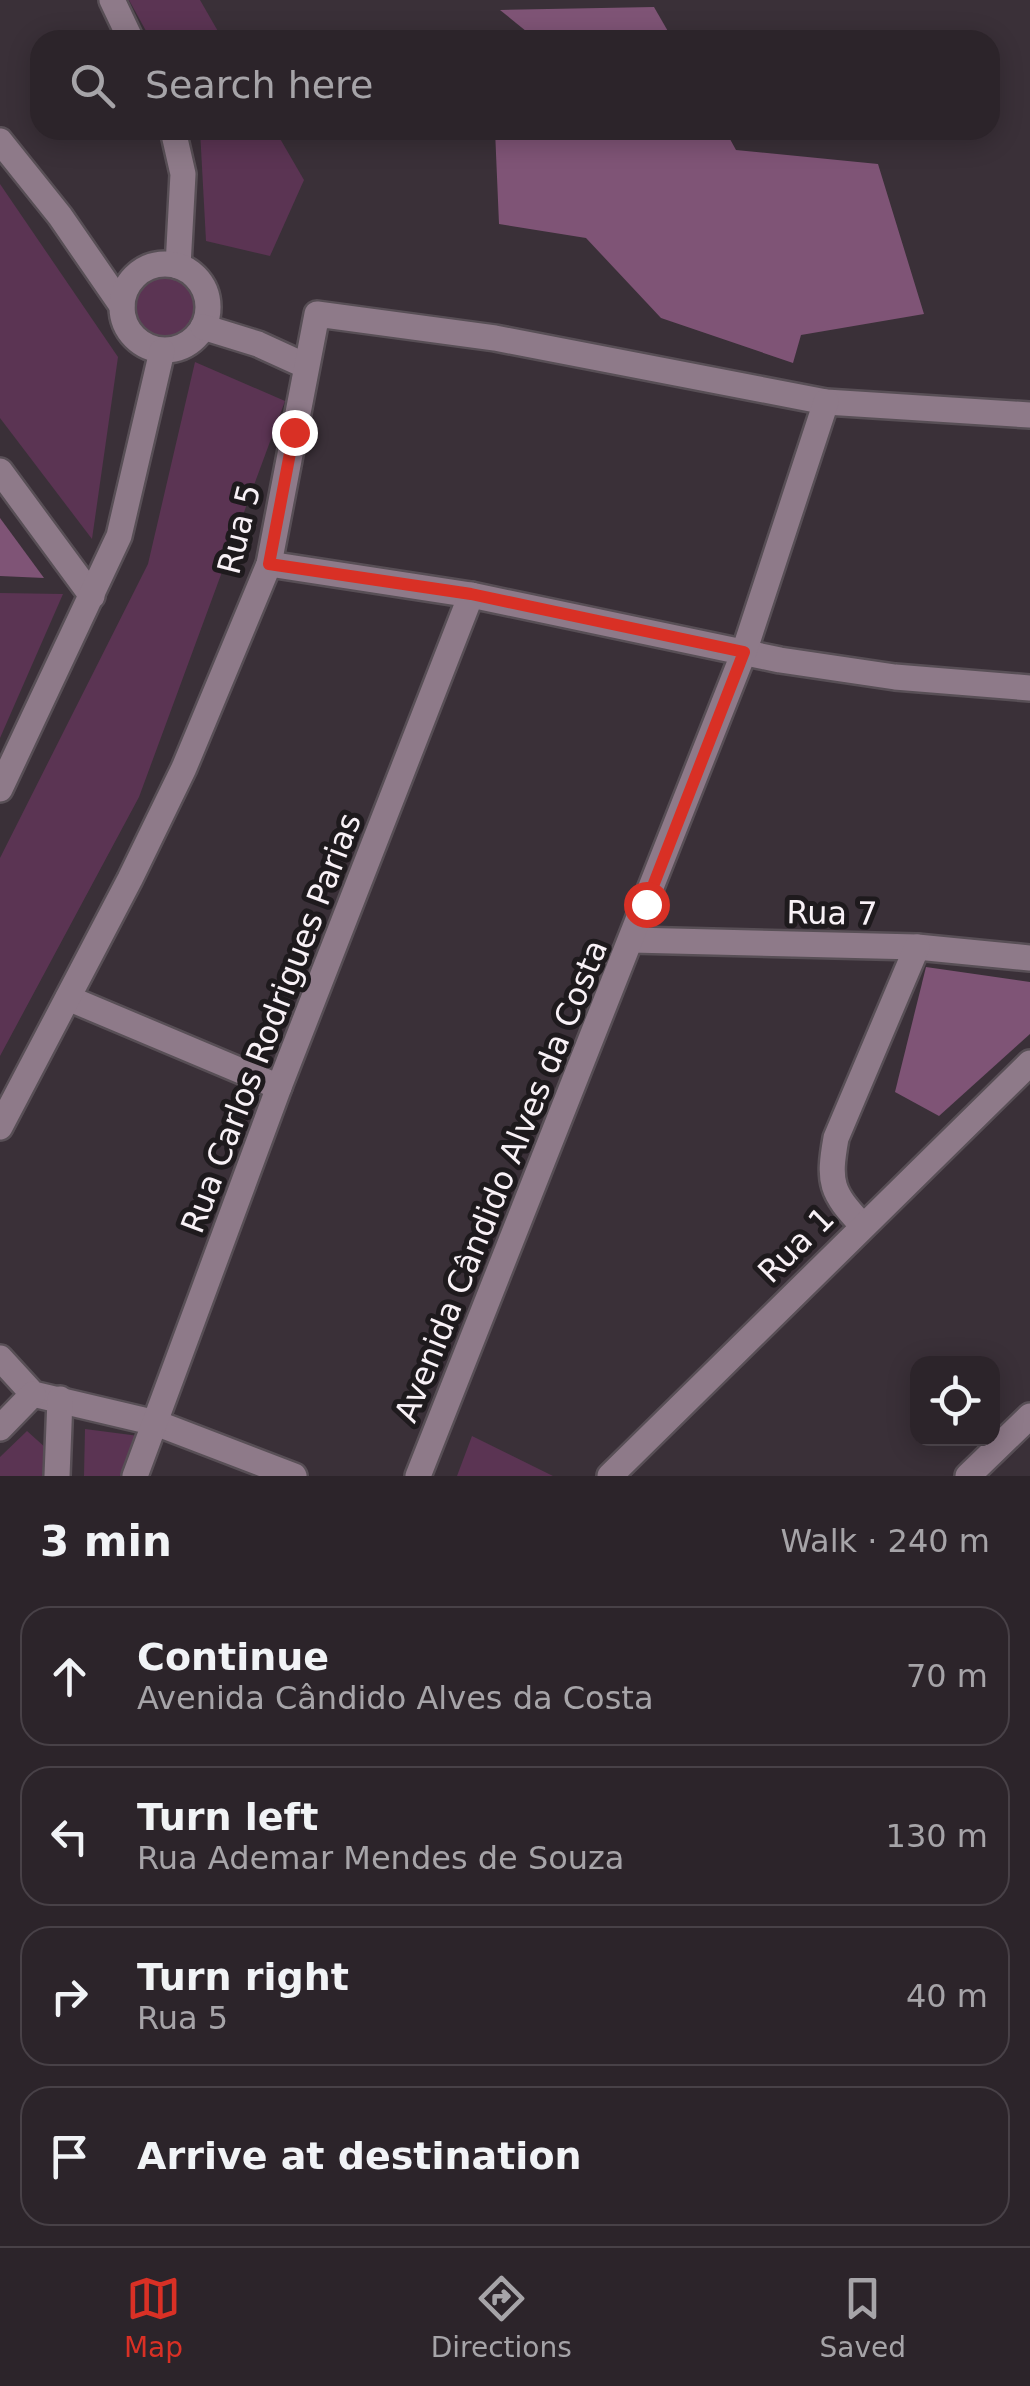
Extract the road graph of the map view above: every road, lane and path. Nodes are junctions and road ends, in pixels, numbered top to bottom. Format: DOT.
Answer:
graph roads {
  1 [pos="112,0"];
  2 [pos="126,30"];
  3 [pos="175,140"];
  4 [pos="0,141"];
  5 [pos="178,266"];
  6 [pos="122,306"];
  7 [pos="203,328"];
  8 [pos="162,351"];
  9 [pos="306,366"];
  10 [pos="826,402"];
  11 [pos="1030,415"];
  12 [pos="0,471"];
  13 [pos="269,564"];
  14 [pos="471,594"];
  15 [pos="92,596"];
  16 [pos="744,652"];
  17 [pos="1030,688"];
  18 [pos="0,789"];
  19 [pos="632,940"];
  20 [pos="917,947"];
  21 [pos="1030,958"];
  22 [pos="68,998"];
  23 [pos="1030,1063"];
  24 [pos="279,1087"];
  25 [pos="0,1127"];
  26 [pos="862,1225"];
  27 [pos="0,1358"];
  28 [pos="33,1394"];
  29 [pos="60,1399"];
  30 [pos="1030,1416"];
  31 [pos="156,1423"];
  32 [pos="0,1428"];
  33 [pos="57,1476"];
  34 [pos="135,1476"];
  35 [pos="294,1476"];
  36 [pos="418,1476"];
  37 [pos="610,1476"];
  38 [pos="968,1476"];
  1 -- 2 [label="street"];
  3 -- 5 [label="street"];
  4 -- 6 [label="street"];
  5 -- 6 [label="street"];
  5 -- 7 [label="street"];
  6 -- 8 [label="street"];
  7 -- 8 [label="street"];
  7 -- 9 [label="street"];
  8 -- 15 [label="street"];
  9 -- 10 [label="street, Rua 5"];
  9 -- 13 [label="street, Rua 5"];
  10 -- 11 [label="street, Rua 5"];
  10 -- 16 [label="street, Avenida Cândido Alves da Costa"];
  12 -- 15 [label="street"];
  13 -- 14 [label="street"];
  13 -- 22 [label="street, Rua 5"];
  14 -- 16 [label="street"];
  14 -- 24 [label="street, Rua Carlos Rodrigues Parias"];
  15 -- 18 [label="street"];
  16 -- 17 [label="street"];
  16 -- 19 [label="street, Avenida Cândido Alves da Costa"];
  19 -- 20 [label="street, Rua 7"];
  19 -- 36 [label="street, Avenida Cândido Alves da Costa"];
  20 -- 21 [label="street, Rua 7"];
  20 -- 26 [label="street"];
  22 -- 24 [label="street"];
  22 -- 25 [label="street, Rua 5"];
  23 -- 26 [label="street, Rua 1"];
  24 -- 31 [label="street, Rua Carlos Rodrigues Parias"];
  26 -- 37 [label="street, Rua 1"];
  27 -- 28 [label="street"];
  28 -- 29 [label="street"];
  28 -- 32 [label="street"];
  29 -- 31 [label="street"];
  29 -- 33 [label="street"];
  30 -- 38 [label="street"];
  31 -- 34 [label="street, Rua Carlos Rodrigues Parias"];
  31 -- 35 [label="street"];
}
